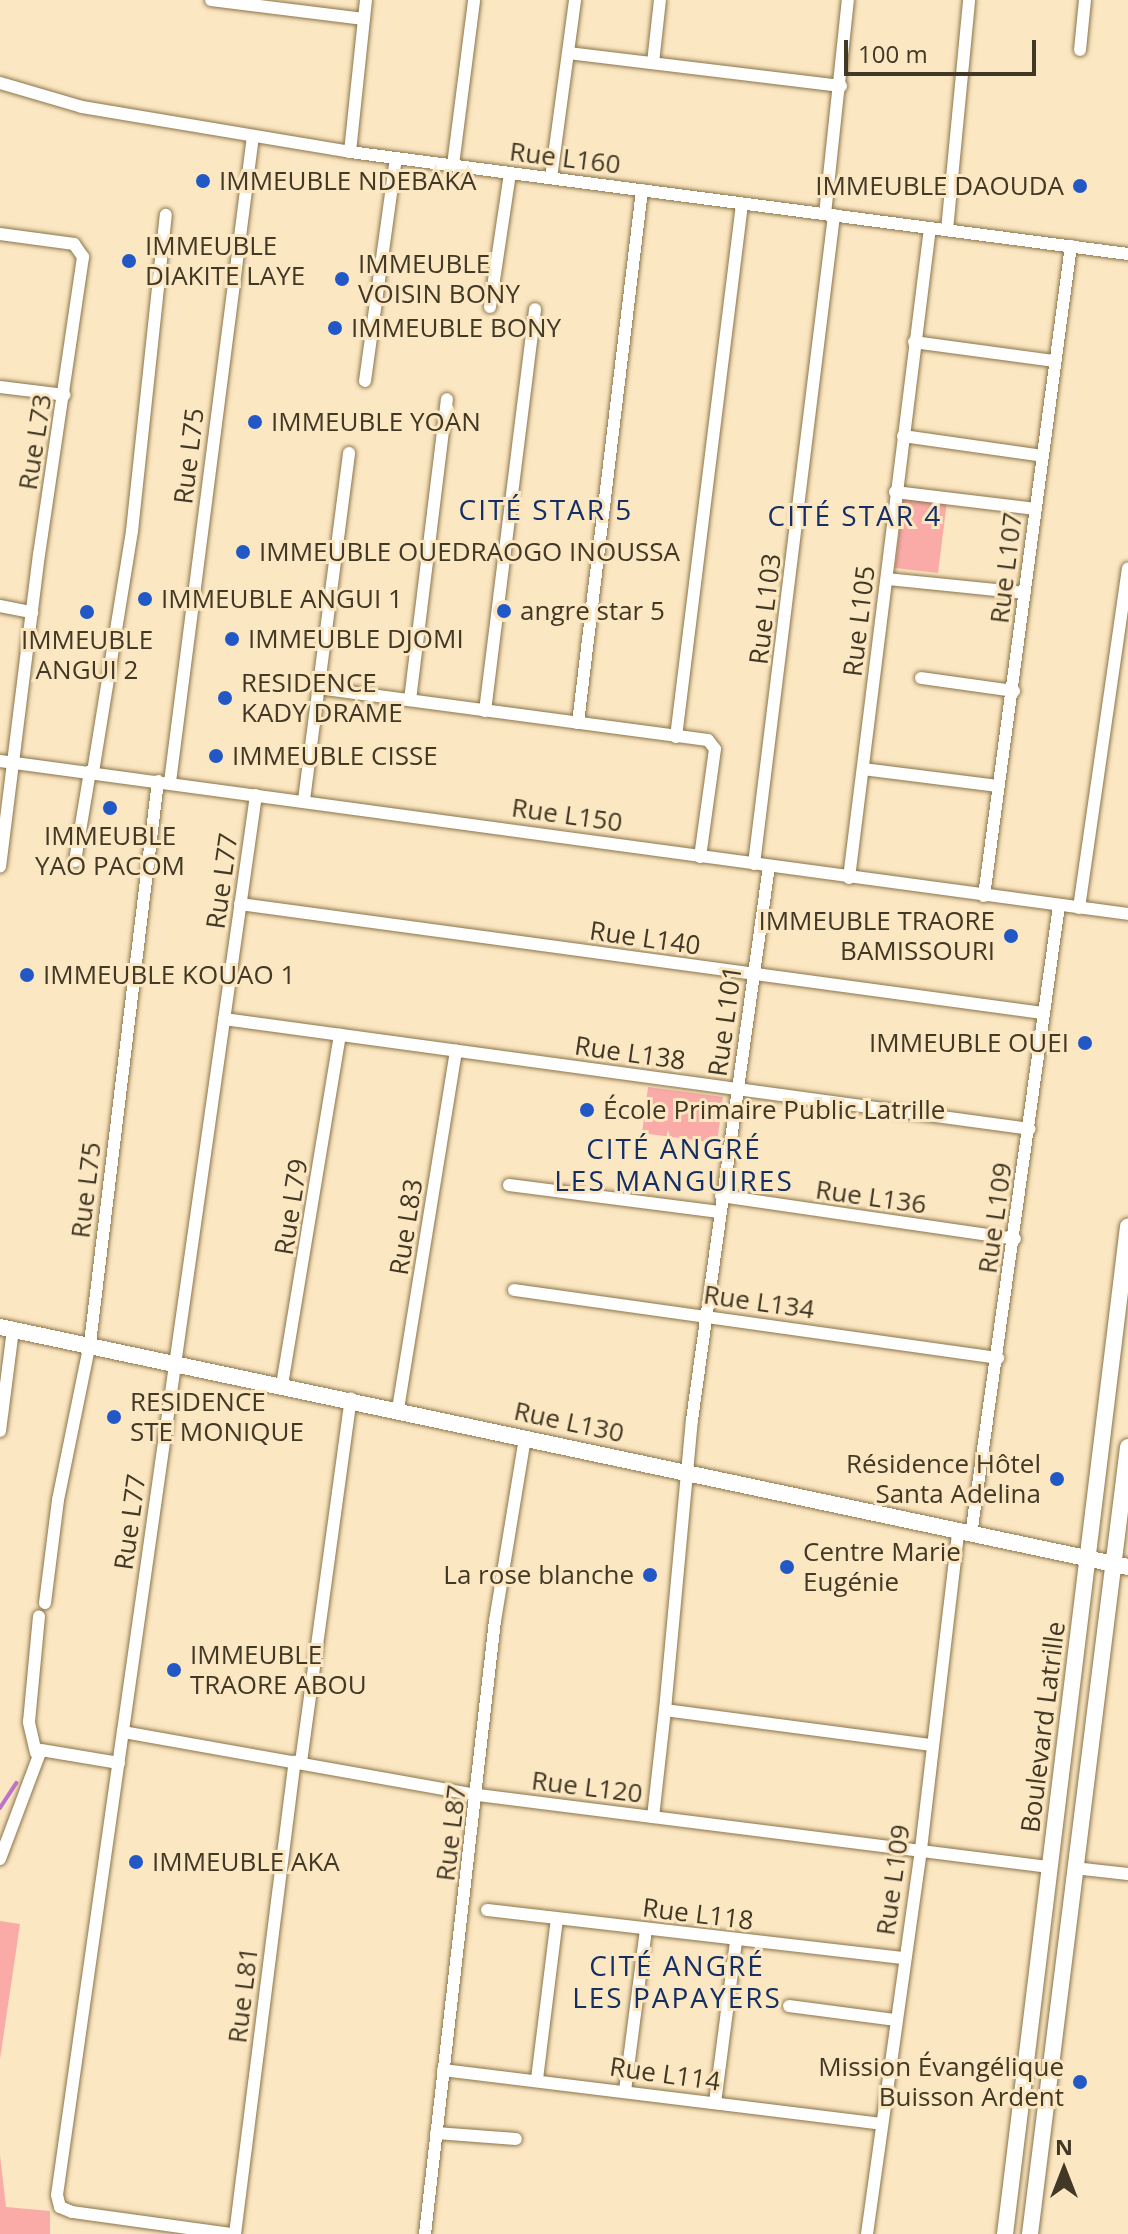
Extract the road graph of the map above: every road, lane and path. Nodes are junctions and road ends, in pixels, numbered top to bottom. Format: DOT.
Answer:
graph roads {
  1 [pos="211,0"];
  2 [pos="366,0"];
  3 [pos="474,0"];
  4 [pos="575,0"];
  5 [pos="660,0"];
  6 [pos="848,0"];
  7 [pos="969,0"];
  8 [pos="1085,0"];
  9 [pos="274,4"];
  10 [pos="364,19"];
  11 [pos="1080,50"];
  12 [pos="568,53"];
  13 [pos="653,63"];
  14 [pos="0,83"];
  15 [pos="841,86"];
  16 [pos="253,136"];
  17 [pos="350,152"];
  18 [pos="396,158"];
  19 [pos="453,165"];
  20 [pos="510,173"];
  21 [pos="551,178"];
  22 [pos="642,190"];
  23 [pos="742,204"];
  24 [pos="830,214"];
  25 [pos="166,215"];
  26 [pos="930,228"];
  27 [pos="947,230"];
  28 [pos="0,234"];
  29 [pos="1071,246"];
  30 [pos="1128,254"];
  31 [pos="490,307"];
  32 [pos="535,309"];
  33 [pos="914,342"];
  34 [pos="1055,361"];
  35 [pos="365,381"];
  36 [pos="0,387"];
  37 [pos="65,395"];
  38 [pos="447,399"];
  39 [pos="903,436"];
  40 [pos="349,453"];
  41 [pos="1043,456"];
  42 [pos="895,492"];
  43 [pos="1036,509"];
  44 [pos="1128,569"];
  45 [pos="887,579"];
  46 [pos="1024,593"];
  47 [pos="0,606"];
  48 [pos="32,612"];
  49 [pos="921,678"];
  50 [pos="318,688"];
  51 [pos="1014,691"];
  52 [pos="410,700"];
  53 [pos="485,711"];
  54 [pos="578,723"];
  55 [pos="676,737"];
  56 [pos="0,761"];
  57 [pos="15,763"];
  58 [pos="863,769"];
  59 [pos="92,771"];
  60 [pos="164,782"];
  61 [pos="998,786"];
  62 [pos="256,795"];
  63 [pos="304,800"];
  64 [pos="700,857"];
  65 [pos="75,861"];
  66 [pos="754,864"];
  67 [pos="769,866"];
  68 [pos="0,867"];
  69 [pos="849,878"];
  70 [pos="984,896"];
  71 [pos="240,904"];
  72 [pos="1059,906"];
  73 [pos="1079,908"];
  74 [pos="1128,914"];
  75 [pos="754,975"];
  76 [pos="1043,1013"];
  77 [pos="224,1019"];
  78 [pos="340,1035"];
  79 [pos="456,1051"];
  80 [pos="738,1089"];
  81 [pos="1030,1129"];
  82 [pos="509,1185"];
  83 [pos="721,1196"];
  84 [pos="719,1212"];
  85 [pos="1128,1226"];
  86 [pos="1015,1239"];
  87 [pos="514,1290"];
  88 [pos="705,1317"];
  89 [pos="7,1328"];
  90 [pos="90,1343"];
  91 [pos="998,1358"];
  92 [pos="176,1360"];
  93 [pos="282,1385"];
  94 [pos="351,1398"];
  95 [pos="398,1409"];
  96 [pos="0,1431"];
  97 [pos="525,1437"];
  98 [pos="1128,1447"];
  99 [pos="689,1473"];
  100 [pos="965,1534"];
  101 [pos="1088,1559"];
  102 [pos="1121,1566"];
  103 [pos="45,1603"];
  104 [pos="39,1616"];
  105 [pos="665,1710"];
  106 [pos="123,1732"];
  107 [pos="930,1745"];
  108 [pos="36,1753"];
  109 [pos="298,1762"];
  110 [pos="119,1763"];
  111 [pos="478,1795"];
  112 [pos="653,1817"];
  113 [pos="921,1849"];
  114 [pos="0,1859"];
  115 [pos="1049,1867"];
  116 [pos="1074,1868"];
  117 [pos="1128,1874"];
  118 [pos="487,1910"];
  119 [pos="557,1919"];
  120 [pos="646,1930"];
  121 [pos="736,1941"];
  122 [pos="905,1958"];
  123 [pos="789,2006"];
  124 [pos="892,2019"];
  125 [pos="443,2070"];
  126 [pos="538,2073"];
  127 [pos="625,2091"];
  128 [pos="715,2103"];
  129 [pos="882,2124"];
  130 [pos="436,2133"];
  131 [pos="516,2139"];
  132 [pos="233,2234"];
  133 [pos="425,2234"];
  134 [pos="867,2234"];
  135 [pos="1005,2234"];
  136 [pos="1030,2234"];
  1 -- 9 [label="street"];
  2 -- 10 [label="street"];
  3 -- 19 [label="street"];
  4 -- 12 [label="street"];
  5 -- 13 [label="street"];
  6 -- 15 [label="street, Rue L103"];
  7 -- 27 [label="street"];
  8 -- 11 [label="street"];
  9 -- 10 [label="street"];
  10 -- 17 [label="street"];
  12 -- 13 [label="street"];
  12 -- 21 [label="street"];
  13 -- 15 [label="street"];
  14 -- 16 [label="street, Rue L160"];
  15 -- 24 [label="street, Rue L103"];
  16 -- 17 [label="street, Rue L160"];
  16 -- 60 [label="street, Rue L75"];
  17 -- 18 [label="street, Rue L160"];
  18 -- 19 [label="street, Rue L160"];
  18 -- 35 [label="street"];
  19 -- 20 [label="street, Rue L160"];
  20 -- 21 [label="street, Rue L160"];
  20 -- 31 [label="street"];
  21 -- 22 [label="street, Rue L160"];
  22 -- 23 [label="street, Rue L160"];
  22 -- 54 [label="street"];
  23 -- 24 [label="street, Rue L160"];
  23 -- 55 [label="street"];
  24 -- 26 [label="street, Rue L160"];
  24 -- 66 [label="street, Rue L103"];
  25 -- 59 [label="street"];
  26 -- 27 [label="street, Rue L160"];
  26 -- 33 [label="street, Rue L105"];
  27 -- 29 [label="street, Rue L160"];
  28 -- 37 [label="street, Rue L73"];
  29 -- 30 [label="street, Rue L160"];
  29 -- 34 [label="street, Rue L107"];
  32 -- 53 [label="street"];
  33 -- 34 [label="street"];
  33 -- 39 [label="street, Rue L105"];
  34 -- 41 [label="street, Rue L107"];
  36 -- 37 [label="street"];
  37 -- 48 [label="street, Rue L73"];
  38 -- 52 [label="street"];
  39 -- 41 [label="street"];
  39 -- 42 [label="street, Rue L105"];
  40 -- 50 [label="street"];
  41 -- 43 [label="street, Rue L107"];
  42 -- 43 [label="street"];
  42 -- 45 [label="street, Rue L105"];
  43 -- 46 [label="street, Rue L107"];
  44 -- 73 [label="street"];
  45 -- 46 [label="street"];
  45 -- 58 [label="street, Rue L105"];
  46 -- 51 [label="street, Rue L107"];
  47 -- 48 [label="street"];
  48 -- 57 [label="street, Rue L73"];
  49 -- 51 [label="street"];
  50 -- 52 [label="street"];
  50 -- 63 [label="street"];
  51 -- 61 [label="street, Rue L107"];
  52 -- 53 [label="street"];
  53 -- 54 [label="street"];
  54 -- 55 [label="street"];
  55 -- 64 [label="street"];
  56 -- 57 [label="street, Rue L150"];
  57 -- 59 [label="street, Rue L150"];
  57 -- 68 [label="street, Rue L73"];
  58 -- 61 [label="street"];
  58 -- 69 [label="street, Rue L105"];
  59 -- 60 [label="street, Rue L150"];
  59 -- 65 [label="street"];
  60 -- 62 [label="street, Rue L150"];
  60 -- 90 [label="street, Rue L75"];
  61 -- 70 [label="street, Rue L107"];
  62 -- 63 [label="street, Rue L150"];
  62 -- 71 [label="street, Rue L77"];
  63 -- 64 [label="street, Rue L150"];
  64 -- 66 [label="street, Rue L150"];
  66 -- 67 [label="street, Rue L150"];
  67 -- 69 [label="street, Rue L150"];
  67 -- 75 [label="street, Rue L101"];
  69 -- 70 [label="street, Rue L150"];
  70 -- 72 [label="street, Rue L150"];
  71 -- 75 [label="street, Rue L140"];
  71 -- 77 [label="street, Rue L77"];
  72 -- 73 [label="street, Rue L150"];
  72 -- 76 [label="street, Rue L109"];
  73 -- 74 [label="street, Rue L150"];
  75 -- 76 [label="street, Rue L140"];
  75 -- 80 [label="street, Rue L101"];
  76 -- 81 [label="street, Rue L109"];
  77 -- 78 [label="street, Rue L138"];
  77 -- 92 [label="street, Rue L77"];
  78 -- 79 [label="street, Rue L138"];
  78 -- 93 [label="street, Rue L79"];
  79 -- 80 [label="street, Rue L138"];
  79 -- 95 [label="street, Rue L83"];
  80 -- 81 [label="street, Rue L138"];
  80 -- 83 [label="street, Rue L101"];
  81 -- 86 [label="street, Rue L109"];
  82 -- 84 [label="street"];
  83 -- 84 [label="street, Rue L101"];
  83 -- 86 [label="street, Rue L136"];
  84 -- 88 [label="street, Rue L101"];
  85 -- 101 [label="main road, Boulevard Latrille"];
  86 -- 91 [label="street, Rue L109"];
  87 -- 88 [label="street, Rue L134"];
  88 -- 91 [label="street, Rue L134"];
  88 -- 99 [label="street, Rue L101"];
  89 -- 90 [label="main road, Rue L130"];
  89 -- 96 [label="street"];
  90 -- 92 [label="main road, Rue L130"];
  90 -- 103 [label="street, Rue L75"];
  91 -- 100 [label="street, Rue L109"];
  92 -- 93 [label="main road, Rue L130"];
  92 -- 106 [label="street, Rue L77"];
  93 -- 94 [label="main road, Rue L130"];
  94 -- 95 [label="main road, Rue L130"];
  94 -- 109 [label="street, Rue L81"];
  95 -- 97 [label="main road, Rue L130"];
  97 -- 99 [label="main road, Rue L130"];
  97 -- 111 [label="street, Rue L87"];
  98 -- 102 [label="main road, Boulevard Latrille"];
  99 -- 100 [label="main road, Rue L130"];
  99 -- 105 [label="street, Rue L101"];
  100 -- 101 [label="main road, Rue L130"];
  100 -- 107 [label="street, Rue L109"];
  101 -- 102 [label="main road, Rue L130"];
  101 -- 115 [label="main road, Boulevard Latrille"];
  102 -- 116 [label="main road, Boulevard Latrille"];
  104 -- 108 [label="street"];
  105 -- 107 [label="street"];
  105 -- 112 [label="street, Rue L101"];
  106 -- 109 [label="street, Rue L120"];
  106 -- 110 [label="street, Rue L77"];
  107 -- 113 [label="street, Rue L109"];
  108 -- 110 [label="street"];
  108 -- 114 [label="street"];
  109 -- 111 [label="street, Rue L120"];
  109 -- 132 [label="street, Rue L81"];
  110 -- 132 [label="street, Rue L77"];
  111 -- 112 [label="street, Rue L120"];
  111 -- 125 [label="street, Rue L87"];
  112 -- 113 [label="street, Rue L120"];
  113 -- 115 [label="street, Rue L120"];
  113 -- 122 [label="street, Rue L109"];
  115 -- 135 [label="main road, Boulevard Latrille"];
  116 -- 117 [label="street"];
  116 -- 136 [label="main road, Boulevard Latrille"];
  118 -- 119 [label="street, Rue L118"];
  119 -- 120 [label="street, Rue L118"];
  119 -- 126 [label="street"];
  120 -- 121 [label="street, Rue L118"];
  120 -- 127 [label="street"];
  121 -- 122 [label="street, Rue L118"];
  121 -- 128 [label="street"];
  122 -- 124 [label="street, Rue L109"];
  123 -- 124 [label="street"];
  124 -- 129 [label="street, Rue L109"];
  125 -- 126 [label="street, Rue L114"];
  125 -- 130 [label="street, Rue L87"];
  126 -- 127 [label="street, Rue L114"];
  127 -- 128 [label="street, Rue L114"];
  128 -- 129 [label="street, Rue L114"];
  129 -- 134 [label="street, Rue L109"];
  130 -- 131 [label="street"];
  130 -- 133 [label="street, Rue L87"];
}
